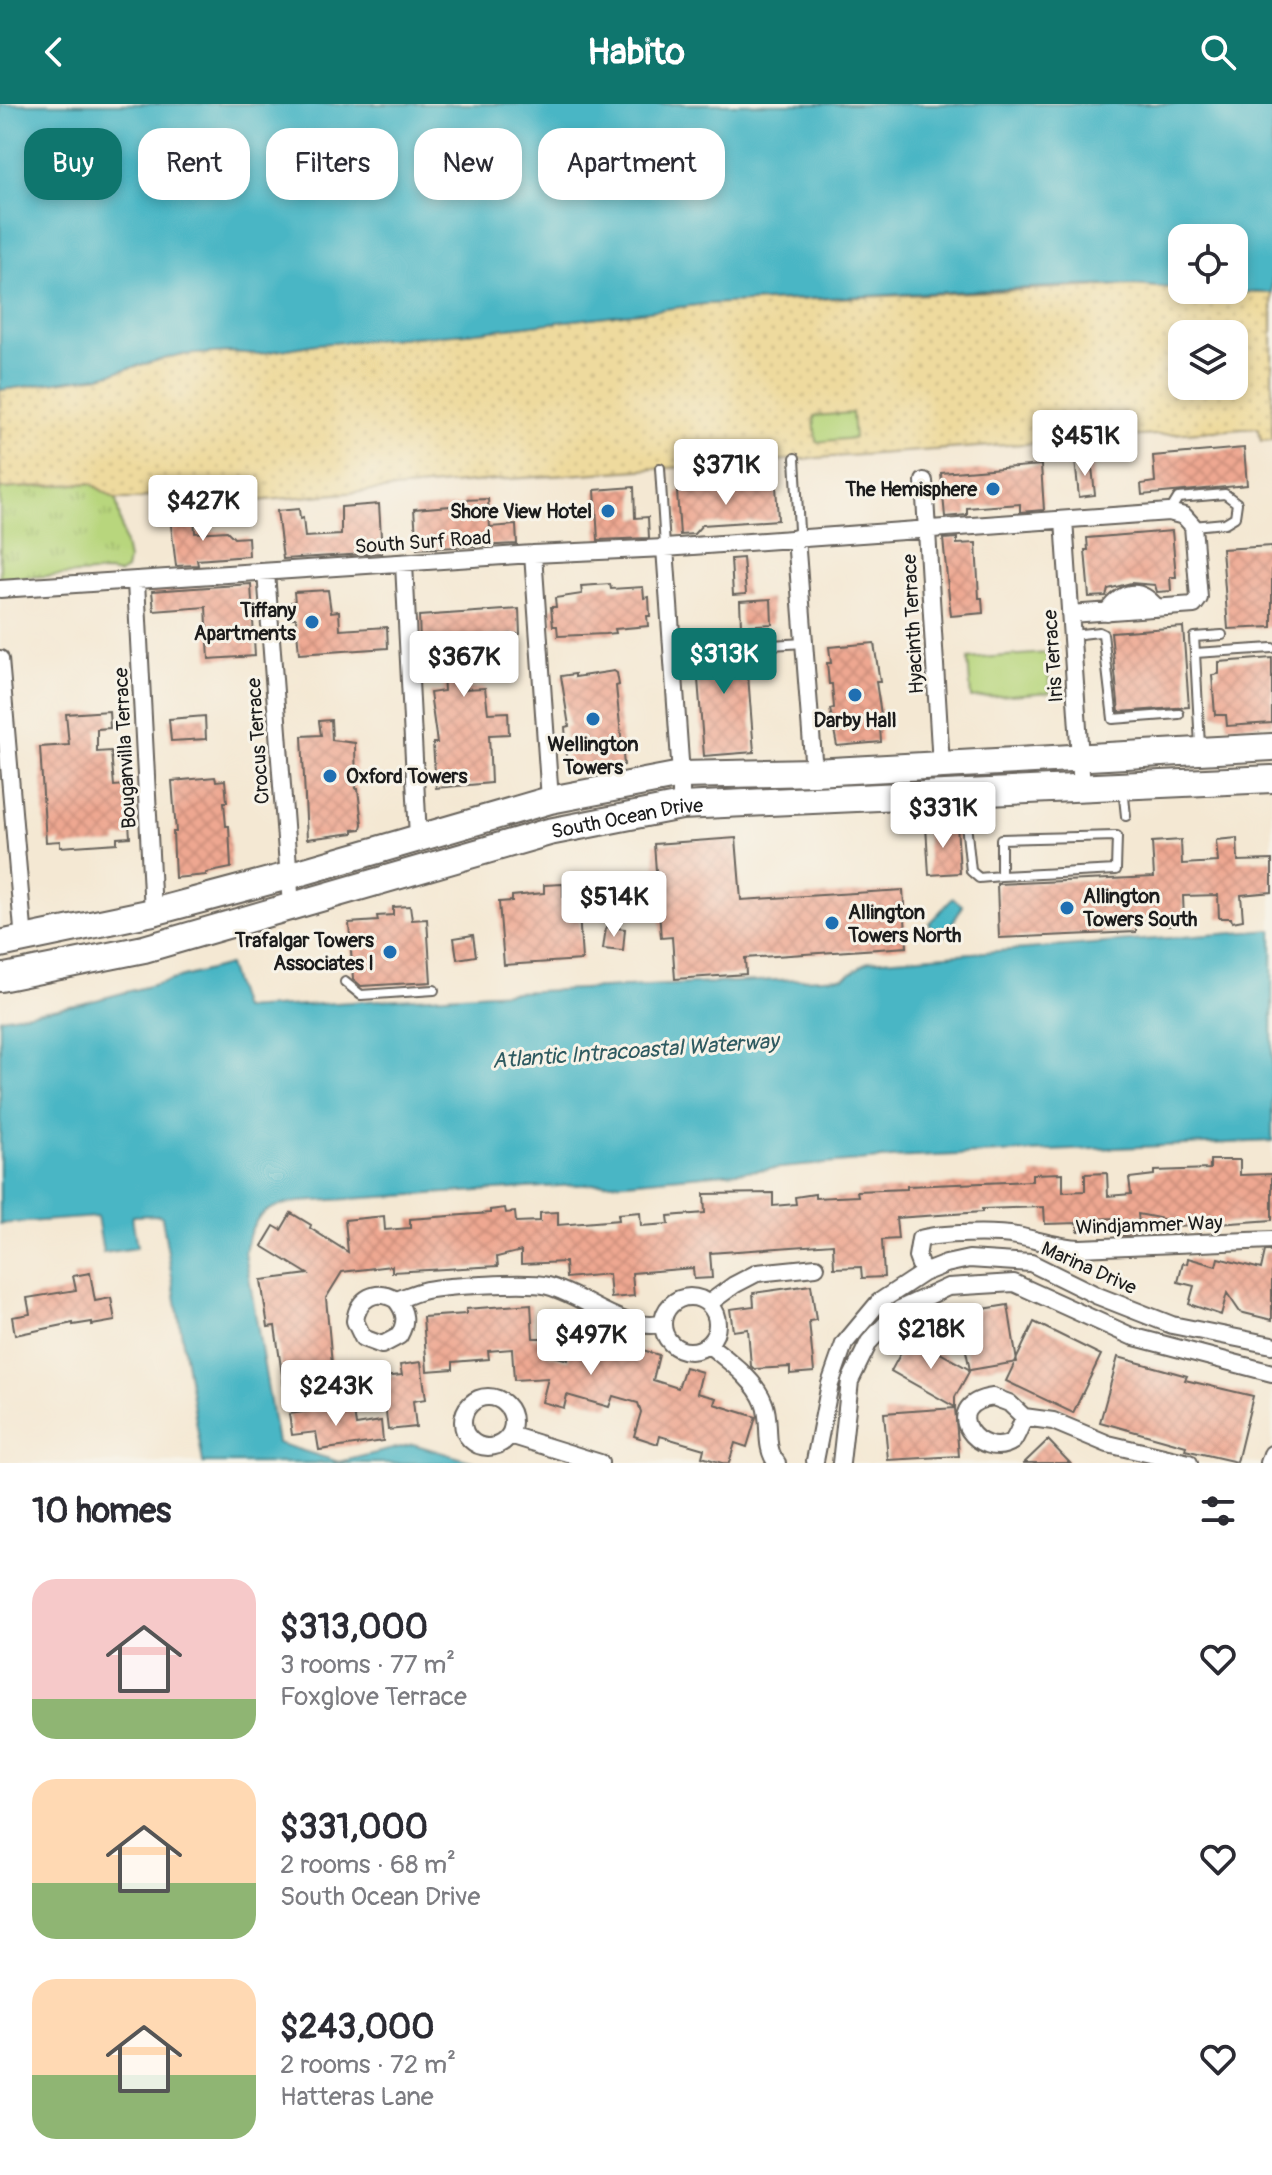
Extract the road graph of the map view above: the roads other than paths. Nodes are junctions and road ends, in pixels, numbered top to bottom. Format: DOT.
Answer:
graph roads {
  1 [pos="795,458"];
  2 [pos="660,468"];
  3 [pos="924,481"];
  4 [pos="1182,518"];
  5 [pos="1064,520"];
  6 [pos="928,531"];
  7 [pos="796,538"];
  8 [pos="665,548"];
  9 [pos="533,554"];
  10 [pos="404,564"];
  11 [pos="266,572"];
  12 [pos="136,582"];
  13 [pos="0,589"];
  14 [pos="1070,614"];
  15 [pos="1072,635"];
  16 [pos="1222,635"];
  17 [pos="804,643"];
  18 [pos="755,646"];
  19 [pos="1272,648"];
  20 [pos="1195,653"];
  21 [pos="0,659"];
  22 [pos="1179,714"];
  23 [pos="1272,747"];
  24 [pos="1200,751"];
  25 [pos="1080,758"];
  26 [pos="941,765"];
  27 [pos="814,772"];
  28 [pos="681,775"];
  29 [pos="1272,779"];
  30 [pos="1123,787"];
  31 [pos="1082,788"];
  32 [pos="963,795"];
  33 [pos="550,800"];
  34 [pos="681,806"];
  35 [pos="1126,816"];
  36 [pos="418,837"];
  37 [pos="288,876"];
  38 [pos="1001,876"];
  39 [pos="291,906"];
  40 [pos="153,912"];
  41 [pos="12,943"];
  42 [pos="0,970"];
  43 [pos="0,978"];
  44 [pos="345,982"];
  45 [pos="434,990"];
  46 [pos="1272,1240"];
  47 [pos="816,1267"];
  48 [pos="923,1273"];
  49 [pos="396,1300"];
  50 [pos="708,1304"];
  51 [pos="662,1324"];
  52 [pos="708,1344"];
  53 [pos="1272,1345"];
  54 [pos="1272,1373"];
  55 [pos="1024,1417"];
  56 [pos="510,1435"];
  57 [pos="769,1442"];
  58 [pos="1272,1454"];
  59 [pos="813,1462"];
  60 [pos="600,1463"];
  61 [pos="760,1463"];
  62 [pos="777,1463"];
  63 [pos="840,1463"];
  64 [pos="1189,1463"];
  65 [pos="1269,1463"];
  1 -- 7 [label="lane"];
  2 -- 8 [label="lane"];
  3 -- 6 [label="street, Hyacinth Terrace"];
  4 -- 4 [label="lane"];
  4 -- 5 [label="street, South Surf Road"];
  4 -- 14 [label="street"];
  5 -- 6 [label="street, South Surf Road"];
  5 -- 14 [label="street, Iris Terrace"];
  6 -- 7 [label="street, South Surf Road"];
  6 -- 26 [label="street, Hyacinth Terrace"];
  7 -- 8 [label="street, South Surf Road"];
  7 -- 17 [label="street"];
  8 -- 9 [label="street, South Surf Road"];
  8 -- 28 [label="street"];
  9 -- 10 [label="street, South Surf Road"];
  9 -- 33 [label="street"];
  10 -- 11 [label="street, South Surf Road"];
  10 -- 36 [label="street"];
  11 -- 12 [label="street, South Surf Road"];
  11 -- 37 [label="street, Crocus Terrace"];
  12 -- 13 [label="street, South Surf Road"];
  12 -- 40 [label="street, Bouganvilla Terrace"];
  14 -- 15 [label="street, Iris Terrace"];
  15 -- 22 [label="lane"];
  15 -- 25 [label="street, Iris Terrace"];
  16 -- 20 [label="lane"];
  17 -- 18 [label="lane"];
  17 -- 27 [label="street"];
  19 -- 20 [label="lane"];
  20 -- 24 [label="lane"];
  21 -- 41 [label="street"];
  23 -- 24 [label="main road, South Ocean Drive"];
  24 -- 25 [label="main road, South Ocean Drive"];
  25 -- 26 [label="main road, South Ocean Drive"];
  25 -- 31 [label="street, Iris Terrace"];
  26 -- 27 [label="main road, South Ocean Drive"];
  27 -- 28 [label="main road, South Ocean Drive"];
  28 -- 33 [label="main road, South Ocean Drive"];
  28 -- 34 [label="street"];
  29 -- 30 [label="main road, South Ocean Drive"];
  30 -- 31 [label="main road, South Ocean Drive"];
  30 -- 35 [label="lane"];
  31 -- 32 [label="main road, South Ocean Drive"];
  32 -- 34 [label="main road, South Ocean Drive"];
  32 -- 38 [label="lane"];
  33 -- 36 [label="main road, South Ocean Drive"];
  34 -- 39 [label="main road, South Ocean Drive"];
  36 -- 37 [label="main road, South Ocean Drive"];
  37 -- 39 [label="street, Crocus Terrace"];
  37 -- 40 [label="main road, South Ocean Drive"];
  38 -- 38 [label="lane"];
  39 -- 43 [label="main road, South Ocean Drive"];
  40 -- 41 [label="main road, South Ocean Drive"];
  41 -- 42 [label="main road"];
  44 -- 45 [label="lane"];
  46 -- 48 [label="street, Windjammer Way"];
  47 -- 50 [label="street"];
  48 -- 53 [label="street, Marina Drive"];
  48 -- 59 [label="street, Marina Drive"];
  49 -- 51 [label="street"];
  50 -- 51 [label="street"];
  50 -- 52 [label="street"];
  51 -- 52 [label="street"];
  52 -- 57 [label="street"];
  54 -- 63 [label="street, Marina Drive"];
  55 -- 64 [label="street"];
  56 -- 60 [label="street"];
  57 -- 61 [label="street"];
  57 -- 62 [label="street"];
  58 -- 65 [label="street"];
  59 -- 63 [label="street, Marina Drive"];
}
